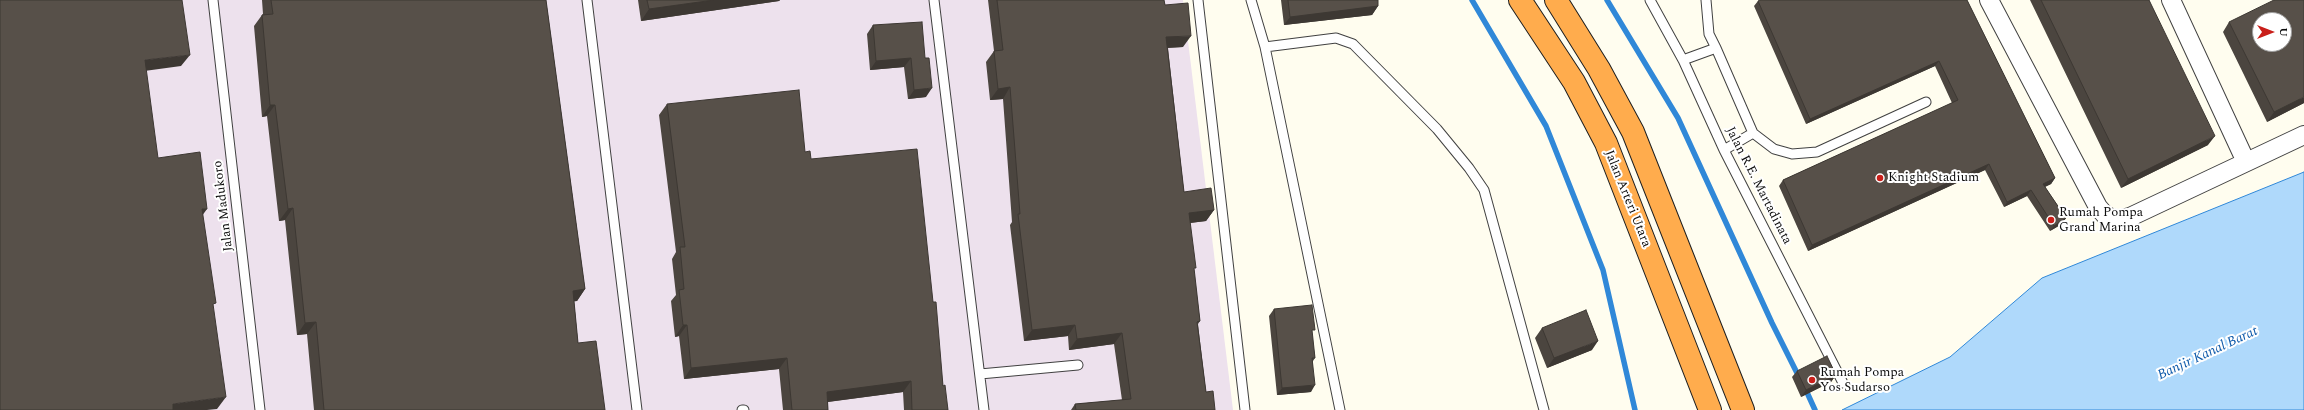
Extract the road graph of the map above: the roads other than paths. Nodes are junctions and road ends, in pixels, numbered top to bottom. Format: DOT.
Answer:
graph roads {
  1 [pos="213,0"];
  2 [pos="587,0"];
  3 [pos="934,0"];
  4 [pos="1198,0"];
  5 [pos="1251,0"];
  6 [pos="1520,0"];
  7 [pos="1556,0"];
  8 [pos="1650,0"];
  9 [pos="1706,0"];
  10 [pos="1989,0"];
  11 [pos="2171,0"];
  12 [pos="1265,47"];
  13 [pos="1716,48"];
  14 [pos="1682,60"];
  15 [pos="1926,102"];
  16 [pos="1753,133"];
  17 [pos="2304,135"];
  18 [pos="1724,150"];
  19 [pos="2246,162"];
  20 [pos="1078,365"];
  21 [pos="980,374"];
  22 [pos="1843,383"];
  23 [pos="260,410"];
  24 [pos="637,410"];
  25 [pos="984,410"];
  26 [pos="1245,410"];
  27 [pos="1340,410"];
  28 [pos="1544,410"];
  29 [pos="1710,410"];
  30 [pos="1743,410"];
  1 -- 23 [label="lane, Jalan Madukoro"];
  2 -- 24 [label="lane"];
  3 -- 21 [label="lane"];
  4 -- 26 [label="lane"];
  5 -- 12 [label="lane"];
  6 -- 29 [label="highway, Jalan Arteri Utara"];
  7 -- 30 [label="highway"];
  8 -- 14 [label="lane, Jalan R.E. Martadinata"];
  9 -- 13 [label="lane"];
  10 -- 19 [label="street"];
  11 -- 19 [label="street"];
  12 -- 27 [label="lane"];
  12 -- 28 [label="lane"];
  13 -- 14 [label="lane"];
  13 -- 16 [label="lane"];
  14 -- 18 [label="lane, Jalan R.E. Martadinata"];
  15 -- 16 [label="lane"];
  16 -- 18 [label="lane"];
  17 -- 19 [label="street"];
  18 -- 22 [label="lane, Jalan R.E. Martadinata"];
  20 -- 21 [label="lane"];
  21 -- 25 [label="lane"];
}
